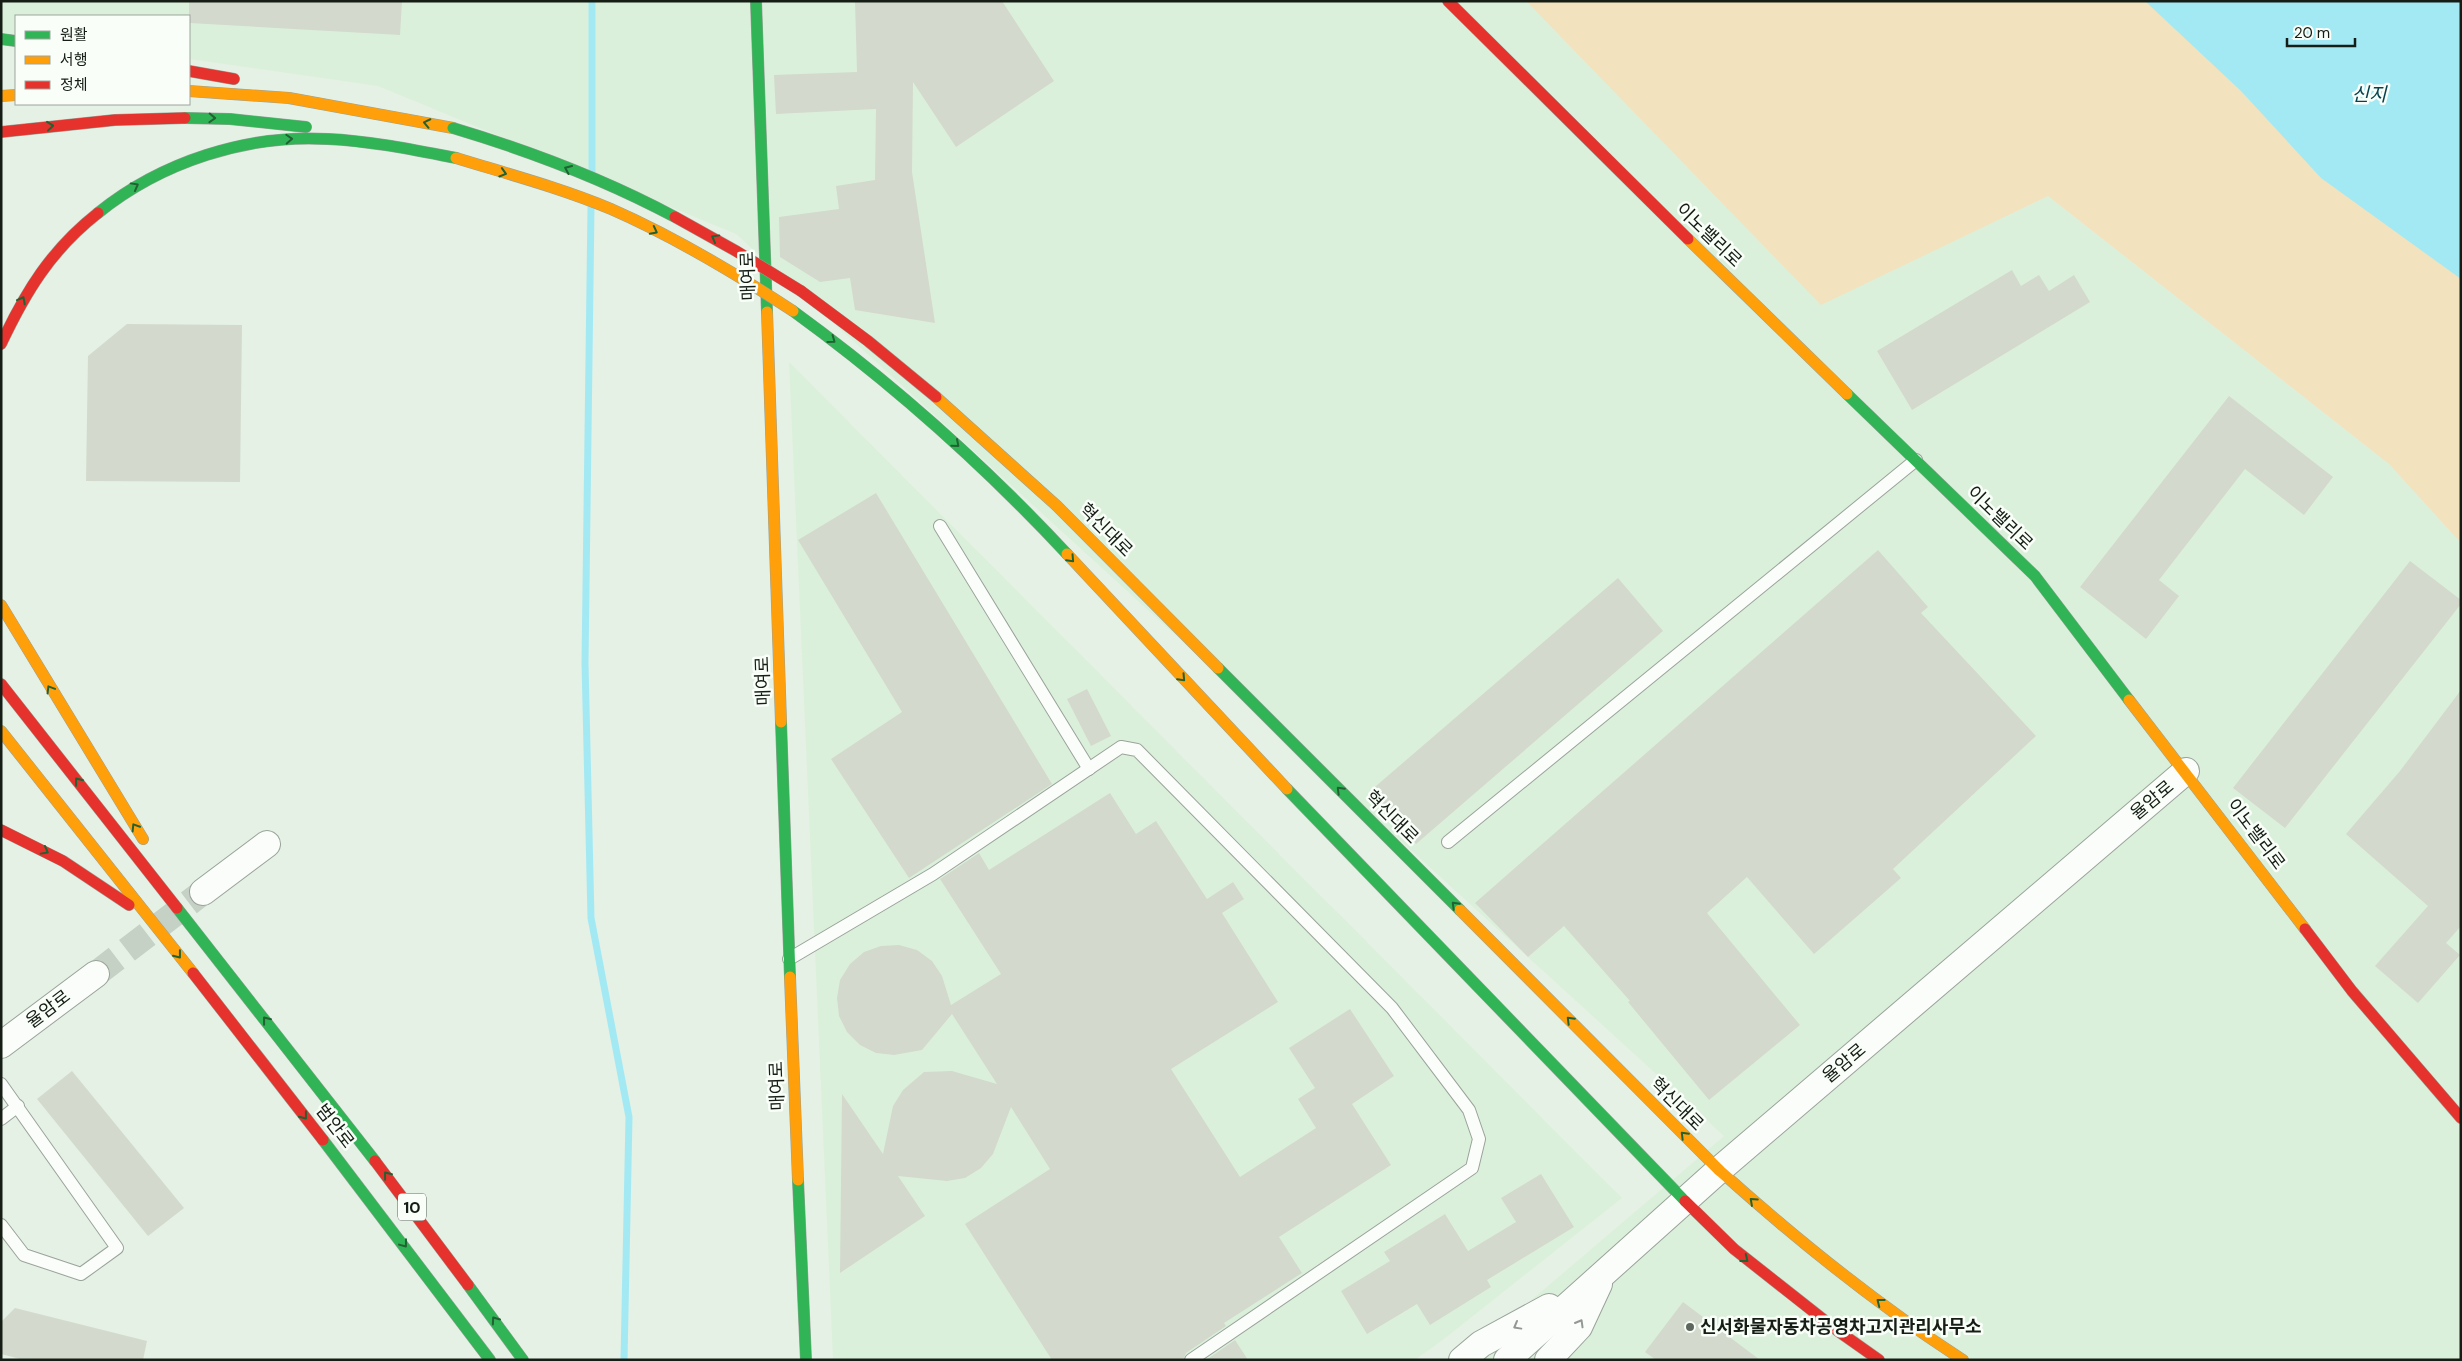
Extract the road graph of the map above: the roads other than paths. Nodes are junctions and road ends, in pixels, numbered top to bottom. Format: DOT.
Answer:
graph roads {
  1 [pos="756,1"];
  2 [pos="1448,1"];
  3 [pos="1,39"];
  4 [pos="15,42"];
  5 [pos="190,71"];
  6 [pos="246,81"];
  7 [pos="274,85"];
  8 [pos="190,92"];
  9 [pos="15,95"];
  10 [pos="1,96"];
  11 [pos="401,117"];
  12 [pos="1,132"];
  13 [pos="456,158"];
  14 [pos="1,344"];
  15 [pos="1916,460"];
  16 [pos="940,526"];
  17 [pos="1,605"];
  18 [pos="1,684"];
  19 [pos="1,731"];
  20 [pos="1089,769"];
  21 [pos="2186,771"];
  22 [pos="1,830"];
  23 [pos="1448,842"];
  24 [pos="267,844"];
  25 [pos="148,847"];
  26 [pos="158,864"];
  27 [pos="203,892"];
  28 [pos="148,917"];
  29 [pos="216,957"];
  30 [pos="789,959"];
  31 [pos="96,974"];
  32 [pos="1,1045"];
  33 [pos="1,1084"];
  34 [pos="18,1106"];
  35 [pos="2461,1118"];
  36 [pos="1,1119"];
  37 [pos="1719,1170"];
  38 [pos="1685,1201"];
  39 [pos="1,1225"];
  40 [pos="1603,1274"];
  41 [pos="490,1360"];
  42 [pos="523,1360"];
  43 [pos="806,1360"];
  44 [pos="1191,1360"];
  45 [pos="1462,1360"];
  46 [pos="1507,1360"];
  47 [pos="1548,1360"];
  48 [pos="1879,1360"];
  49 [pos="1963,1360"];
  1 -- 30 [label="main road, 매여로"];
  2 -- 15 [label="main road, 이노밸리로"];
  3 -- 4 [label="main road"];
  5 -- 6 [label="main road"];
  7 -- 11 [label="main road"];
  8 -- 11 [label="main road"];
  9 -- 10 [label="main road"];
  37 -- 11 [label="main road, 혁신대로, one-way, bridge"];
  12 -- 13 [label="main road, one-way"];
  14 -- 13 [label="main road, one-way"];
  13 -- 38 [label="main road, one-way, bridge"];
  15 -- 21 [label="main road, 이노밸리로"];
  15 -- 23 [label="lane"];
  16 -- 20 [label="lane"];
  25 -- 17 [label="main road, one-way"];
  29 -- 18 [label="main road, one-way"];
  19 -- 28 [label="main road, 범안로"];
  20 -- 30 [label="lane"];
  20 -- 44 [label="lane"];
  21 -- 35 [label="main road, 이노밸리로"];
  21 -- 37 [label="street, 율암로"];
  22 -- 28 [label="main road, one-way"];
  24 -- 27 [label="street"];
  26 -- 29 [label="main road"];
  28 -- 41 [label="main road, 범안로 / 10, one-way"];
  42 -- 29 [label="main road, 범안로 / 10, one-way"];
  30 -- 43 [label="main road, 매여로"];
  31 -- 32 [label="street, 율암로"];
  33 -- 34 [label="lane"];
  34 -- 36 [label="lane"];
  34 -- 39 [label="lane"];
  37 -- 38 [label="street, 율암로"];
  49 -- 37 [label="main road, 혁신대로, one-way"];
  38 -- 40 [label="street, 율암로"];
  38 -- 48 [label="main road, one-way"];
  40 -- 45 [label="street, one-way"];
  40 -- 46 [label="street, 율암로"];
  47 -- 40 [label="street, one-way"];
}
